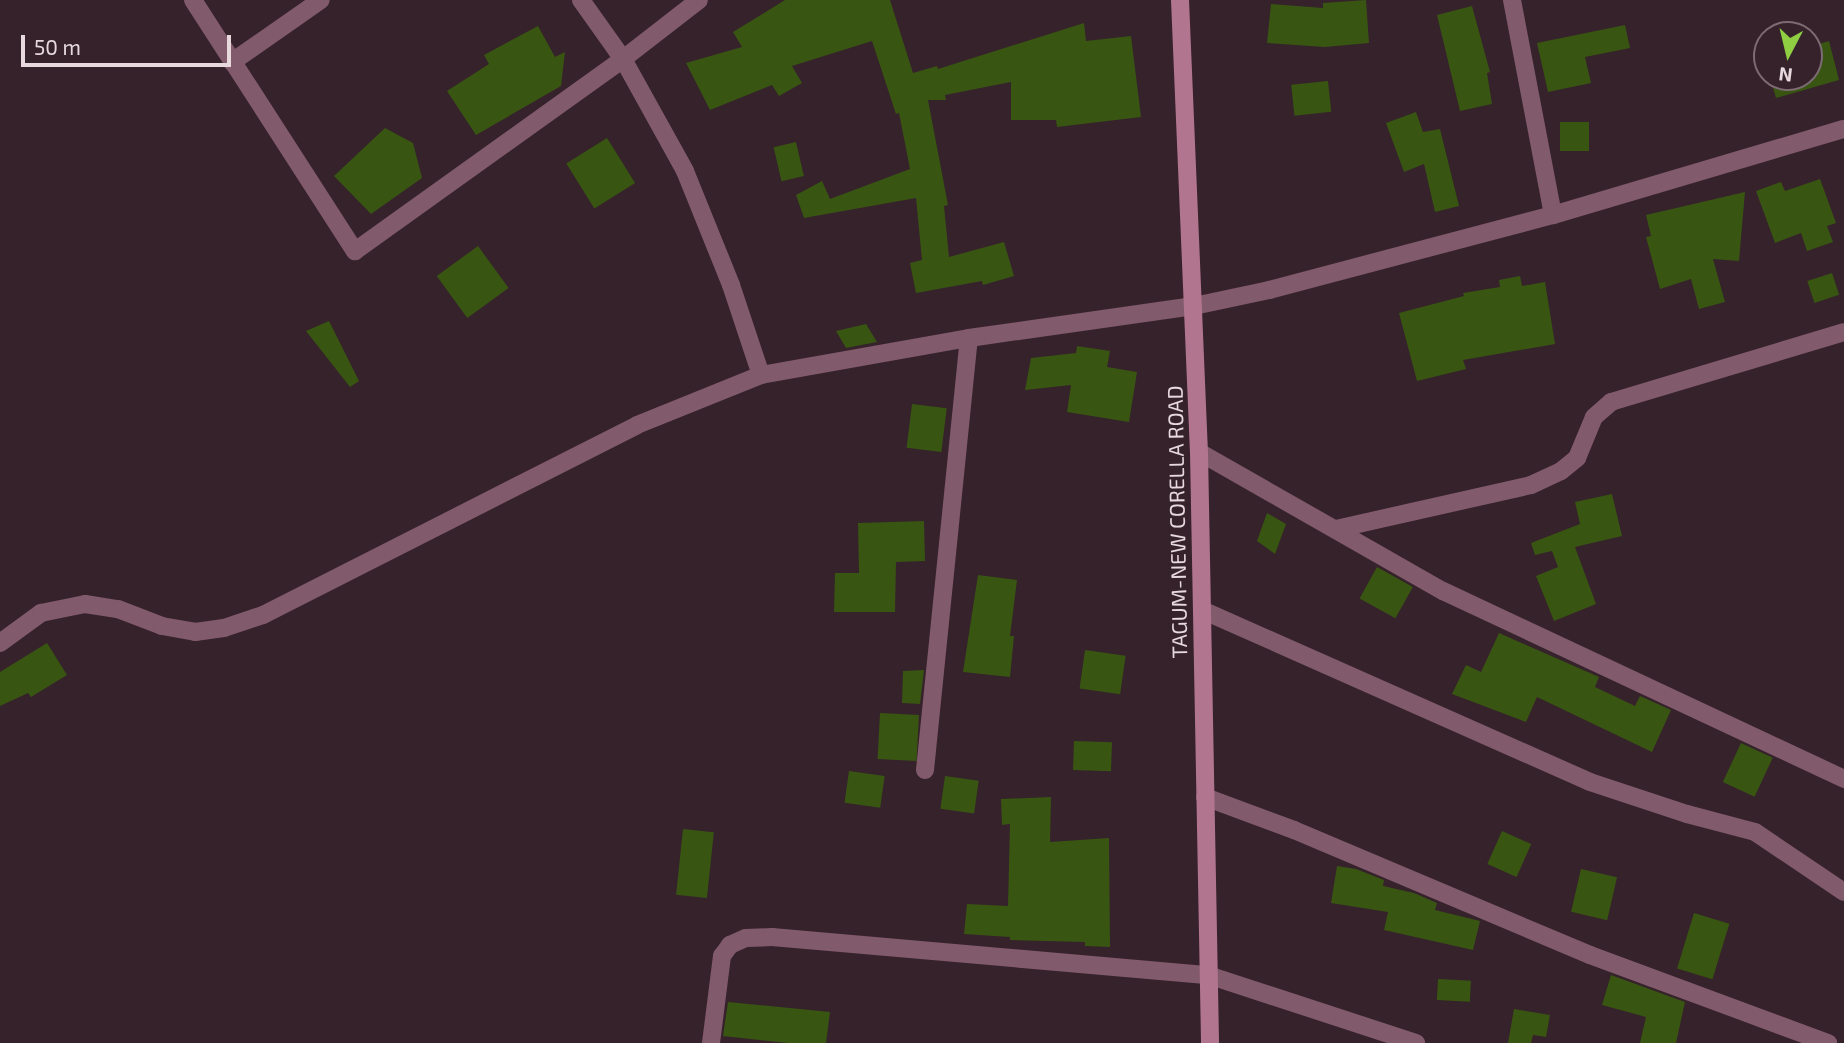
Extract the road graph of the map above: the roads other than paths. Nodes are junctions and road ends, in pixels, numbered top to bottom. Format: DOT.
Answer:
graph roads {
  1 [pos="193,0"];
  2 [pos="321,0"];
  3 [pos="581,0"];
  4 [pos="699,0"];
  5 [pos="1180,0"];
  6 [pos="1512,0"];
  7 [pos="622,60"];
  8 [pos="233,62"];
  9 [pos="1844,129"];
  10 [pos="1553,215"];
  11 [pos="1194,306"];
  12 [pos="1844,332"];
  13 [pos="969,338"];
  14 [pos="761,375"];
  15 [pos="1199,452"];
  16 [pos="1336,529"];
  17 [pos="1202,610"];
  18 [pos="0,643"];
  19 [pos="925,770"];
  20 [pos="1844,779"];
  21 [pos="1205,797"];
  22 [pos="1844,892"];
  23 [pos="1208,975"];
  24 [pos="711,1043"];
  25 [pos="1209,1043"];
  26 [pos="1416,1043"];
  27 [pos="1828,1043"];
  1 -- 8 [label="street"];
  2 -- 8 [label="street"];
  3 -- 7 [label="street"];
  4 -- 7 [label="street"];
  5 -- 11 [label="main road, TAGUM-NEW CORELLA ROAD"];
  6 -- 10 [label="street"];
  7 -- 8 [label="street"];
  7 -- 14 [label="street"];
  9 -- 10 [label="street"];
  10 -- 11 [label="street"];
  11 -- 13 [label="street"];
  11 -- 15 [label="main road, TAGUM-NEW CORELLA ROAD"];
  12 -- 16 [label="street"];
  13 -- 14 [label="street"];
  13 -- 19 [label="street"];
  14 -- 18 [label="street"];
  15 -- 16 [label="street"];
  15 -- 17 [label="main road, TAGUM-NEW CORELLA ROAD"];
  16 -- 20 [label="street"];
  17 -- 21 [label="main road, TAGUM-NEW CORELLA ROAD"];
  17 -- 22 [label="street"];
  21 -- 23 [label="main road, TAGUM-NEW CORELLA ROAD"];
  21 -- 27 [label="street"];
  23 -- 24 [label="street"];
  23 -- 25 [label="main road, TAGUM-NEW CORELLA ROAD"];
  23 -- 26 [label="street"];
}
